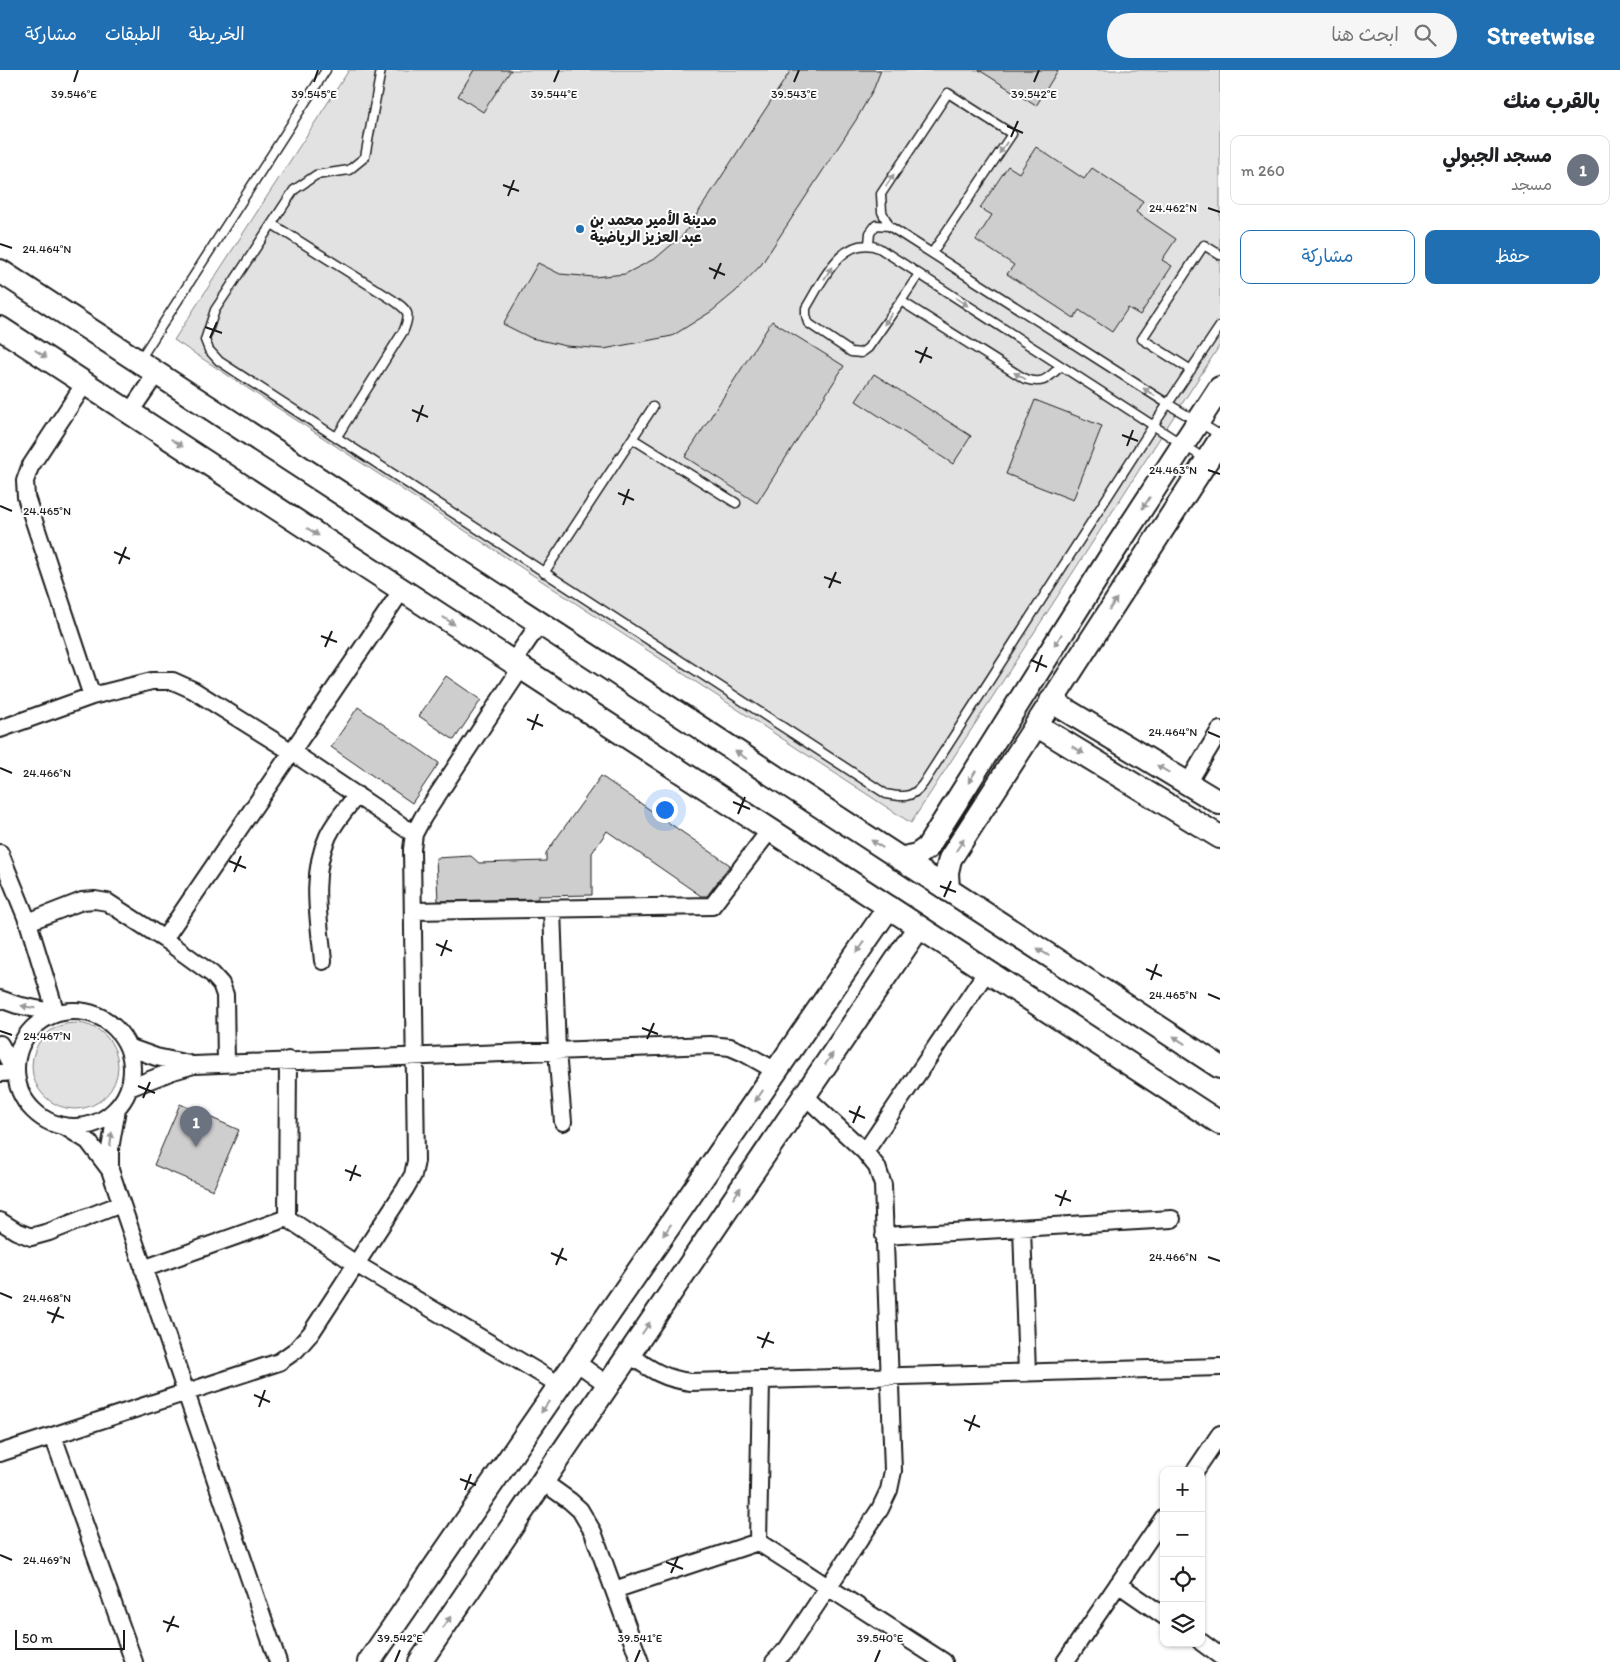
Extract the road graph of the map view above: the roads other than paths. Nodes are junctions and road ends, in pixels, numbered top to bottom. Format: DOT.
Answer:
graph roads {
  1 [pos="326,70"];
  2 [pos="381,70"];
  3 [pos="272,224"];
  4 [pos="889,226"];
  5 [pos="869,244"];
  6 [pos="932,253"];
  7 [pos="1220,255"];
  8 [pos="0,271"];
  9 [pos="919,274"];
  10 [pos="901,301"];
  11 [pos="1220,326"];
  12 [pos="0,328"];
  13 [pos="1061,366"];
  14 [pos="147,368"];
  15 [pos="1191,370"];
  16 [pos="85,383"];
  17 [pos="1220,388"];
  18 [pos="1168,404"];
  19 [pos="654,407"];
  20 [pos="130,412"];
  21 [pos="1198,422"];
  22 [pos="1154,426"];
  23 [pos="1220,435"];
  24 [pos="336,438"];
  25 [pos="633,439"];
  26 [pos="1220,440"];
  27 [pos="1183,445"];
  28 [pos="1207,460"];
  29 [pos="736,503"];
  30 [pos="544,573"];
  31 [pos="402,590"];
  32 [pos="539,624"];
  33 [pos="517,665"];
  34 [pos="92,696"];
  35 [pos="1051,701"];
  36 [pos="1036,725"];
  37 [pos="0,729"];
  38 [pos="1220,730"];
  39 [pos="292,752"];
  40 [pos="1188,784"];
  41 [pos="357,795"];
  42 [pos="1220,803"];
  43 [pos="770,830"];
  44 [pos="414,834"];
  45 [pos="1220,837"];
  46 [pos="0,853"];
  47 [pos="900,859"];
  48 [pos="948,890"];
  49 [pos="889,907"];
  50 [pos="552,908"];
  51 [pos="413,911"];
  52 [pos="28,922"];
  53 [pos="919,927"];
  54 [pos="164,939"];
  55 [pos="323,961"];
  56 [pos="987,971"];
  57 [pos="0,999"];
  58 [pos="56,1013"];
  59 [pos="0,1044"];
  60 [pos="128,1047"];
  61 [pos="557,1051"];
  62 [pos="415,1056"];
  63 [pos="288,1060"];
  64 [pos="226,1063"];
  65 [pos="194,1065"];
  66 [pos="1220,1067"];
  67 [pos="776,1072"];
  68 [pos="8,1073"];
  69 [pos="129,1088"];
  70 [pos="804,1096"];
  71 [pos="117,1109"];
  72 [pos="563,1122"];
  73 [pos="1220,1123"];
  74 [pos="64,1126"];
  75 [pos="865,1152"];
  76 [pos="110,1170"];
  77 [pos="121,1204"];
  78 [pos="287,1218"];
  79 [pos="1172,1220"];
  80 [pos="0,1221"];
  81 [pos="1022,1228"];
  82 [pos="884,1236"];
  83 [pos="356,1264"];
  84 [pos="143,1269"];
  85 [pos="628,1354"];
  86 [pos="576,1362"];
  87 [pos="1220,1367"];
  88 [pos="1027,1373"];
  89 [pos="889,1377"];
  90 [pos="761,1380"];
  91 [pos="560,1385"];
  92 [pos="608,1385"];
  93 [pos="187,1392"];
  94 [pos="1220,1434"];
  95 [pos="53,1436"];
  96 [pos="0,1453"];
  97 [pos="1198,1467"];
  98 [pos="542,1481"];
  99 [pos="1160,1523"];
  100 [pos="758,1542"];
  101 [pos="1118,1584"];
  102 [pos="828,1587"];
  103 [pos="614,1590"];
  104 [pos="1160,1613"];
  105 [pos="1205,1645"];
  106 [pos="1220,1656"];
  107 [pos="134,1662"];
  108 [pos="278,1662"];
  109 [pos="369,1662"];
  110 [pos="420,1662"];
  111 [pos="640,1662"];
  112 [pos="774,1662"];
  113 [pos="944,1662"];
  114 [pos="1065,1662"];
  1 -- 14 [label="lane"];
  2 -- 3 [label="lane"];
  3 -- 24 [label="lane"];
  3 -- 24 [label="lane"];
  4 -- 5 [label="lane"];
  4 -- 6 [label="lane"];
  4 -- 6 [label="lane, one-way"];
  5 -- 9 [label="lane"];
  10 -- 5 [label="lane, one-way"];
  18 -- 6 [label="lane, one-way"];
  7 -- 15 [label="lane"];
  8 -- 14 [label="street"];
  9 -- 10 [label="lane"];
  9 -- 13 [label="lane, one-way"];
  13 -- 10 [label="lane, one-way"];
  11 -- 15 [label="lane"];
  12 -- 16 [label="street, one-way"];
  13 -- 22 [label="lane"];
  14 -- 20 [label="street"];
  14 -- 32 [label="street"];
  15 -- 18 [label="lane"];
  16 -- 20 [label="street"];
  16 -- 34 [label="street"];
  17 -- 21 [label="street"];
  18 -- 21 [label="lane"];
  18 -- 22 [label="lane"];
  19 -- 25 [label="lane"];
  20 -- 31 [label="street, one-way"];
  21 -- 23 [label="lane"];
  21 -- 27 [label="street"];
  22 -- 27 [label="lane"];
  22 -- 30 [label="lane"];
  24 -- 30 [label="lane"];
  25 -- 29 [label="lane"];
  25 -- 30 [label="lane"];
  26 -- 28 [label="street"];
  27 -- 28 [label="lane"];
  27 -- 47 [label="street, one-way"];
  35 -- 28 [label="street, one-way"];
  31 -- 33 [label="street, one-way"];
  31 -- 39 [label="street"];
  32 -- 33 [label="street"];
  47 -- 32 [label="street, one-way"];
  33 -- 43 [label="street"];
  33 -- 44 [label="street"];
  34 -- 37 [label="street"];
  34 -- 39 [label="street"];
  35 -- 36 [label="street"];
  40 -- 35 [label="street, one-way"];
  36 -- 45 [label="street, one-way"];
  48 -- 36 [label="street, one-way"];
  38 -- 40 [label="street"];
  39 -- 41 [label="street"];
  39 -- 54 [label="street"];
  40 -- 42 [label="street"];
  41 -- 44 [label="street"];
  41 -- 55 [label="street"];
  43 -- 49 [label="street"];
  43 -- 50 [label="street"];
  44 -- 51 [label="street"];
  46 -- 52 [label="street"];
  47 -- 48 [label="street"];
  66 -- 48 [label="street, one-way"];
  49 -- 53 [label="street"];
  49 -- 67 [label="street, one-way"];
  50 -- 51 [label="street"];
  50 -- 61 [label="street"];
  51 -- 62 [label="street"];
  52 -- 54 [label="street"];
  52 -- 58 [label="street"];
  53 -- 56 [label="street"];
  70 -- 53 [label="street, one-way"];
  54 -- 64 [label="street"];
  56 -- 73 [label="street"];
  56 -- 75 [label="street"];
  58 -- 57 [label="street, one-way"];
  58 -- 60 [label="street"];
  58 -- 68 [label="street"];
  59 -- 68 [label="street"];
  60 -- 65 [label="street"];
  60 -- 69 [label="street"];
  61 -- 62 [label="street"];
  61 -- 67 [label="street"];
  61 -- 72 [label="street"];
  62 -- 63 [label="street"];
  62 -- 83 [label="street"];
  63 -- 64 [label="street"];
  63 -- 78 [label="street"];
  64 -- 65 [label="street"];
  65 -- 69 [label="street"];
  67 -- 86 [label="street, one-way"];
  68 -- 74 [label="street"];
  69 -- 71 [label="street"];
  70 -- 75 [label="street"];
  85 -- 70 [label="street, one-way"];
  71 -- 74 [label="street"];
  76 -- 71 [label="street, one-way"];
  74 -- 76 [label="street"];
  75 -- 82 [label="street"];
  76 -- 77 [label="street"];
  77 -- 80 [label="street"];
  77 -- 84 [label="street"];
  78 -- 83 [label="street"];
  78 -- 84 [label="street"];
  79 -- 81 [label="street"];
  81 -- 82 [label="street"];
  81 -- 88 [label="street"];
  82 -- 89 [label="street"];
  83 -- 91 [label="street"];
  83 -- 93 [label="street"];
  84 -- 93 [label="street"];
  85 -- 90 [label="street"];
  85 -- 92 [label="street"];
  86 -- 91 [label="street"];
  86 -- 92 [label="street"];
  87 -- 88 [label="street"];
  88 -- 89 [label="street"];
  89 -- 90 [label="street"];
  89 -- 102 [label="street"];
  90 -- 100 [label="street"];
  91 -- 109 [label="street, one-way"];
  92 -- 98 [label="street"];
  93 -- 95 [label="street"];
  93 -- 108 [label="street"];
  94 -- 97 [label="street"];
  95 -- 96 [label="street"];
  95 -- 107 [label="street"];
  98 -- 103 [label="street"];
  110 -- 98 [label="street, one-way"];
  99 -- 101 [label="street"];
  100 -- 102 [label="street"];
  100 -- 103 [label="street"];
  101 -- 104 [label="street"];
  101 -- 114 [label="street"];
  102 -- 112 [label="street"];
  102 -- 113 [label="street"];
  103 -- 111 [label="street"];
  105 -- 106 [label="street"];
}
